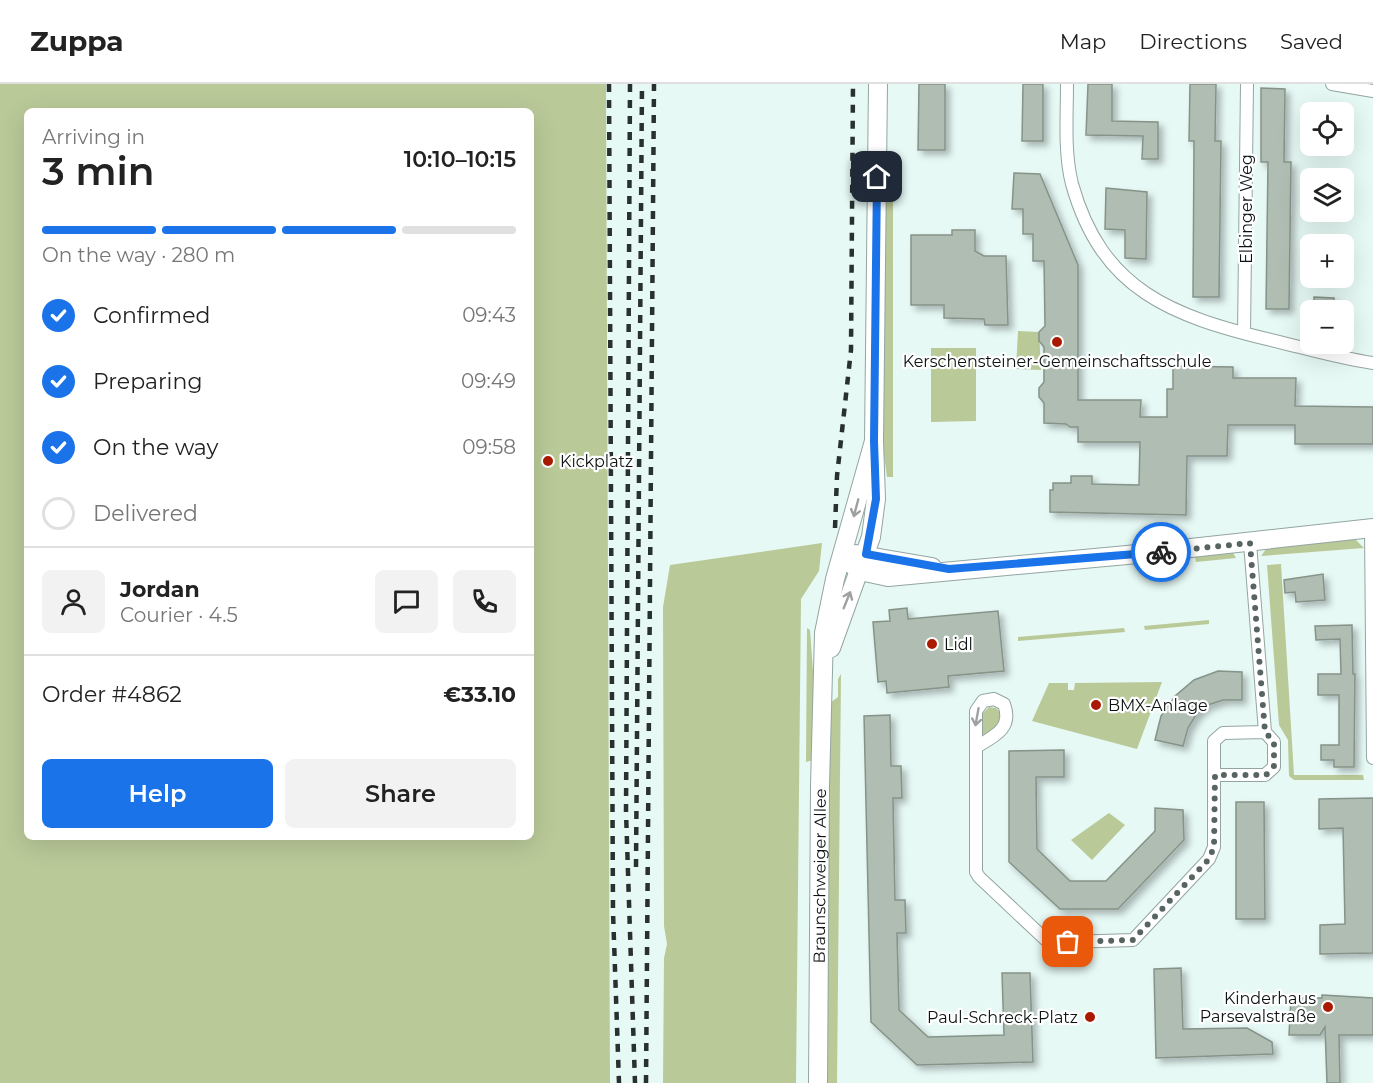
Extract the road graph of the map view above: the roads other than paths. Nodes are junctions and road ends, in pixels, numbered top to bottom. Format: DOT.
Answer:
graph roads {
  1 [pos="878,84"];
  2 [pos="1067,84"];
  3 [pos="1247,84"];
  4 [pos="1332,84"];
  5 [pos="1373,91"];
  6 [pos="1244,333"];
  7 [pos="1373,363"];
  8 [pos="874,441"];
  9 [pos="1372,528"];
  10 [pos="1250,543"];
  11 [pos="842,554"];
  12 [pos="863,562"];
  13 [pos="823,670"];
  14 [pos="1373,693"];
  15 [pos="1265,732"];
  16 [pos="976,747"];
  17 [pos="1373,758"];
  18 [pos="1214,772"];
  19 [pos="818,1083"];
  1 -- 8 [label="street"];
  2 -- 6 [label="street"];
  3 -- 6 [label="street, Elbinger Weg"];
  4 -- 5 [label="street"];
  6 -- 7 [label="street"];
  8 -- 11 [label="street, Braunschweiger Allee, one-way"];
  8 -- 12 [label="street, Braunschweiger Allee"];
  9 -- 10 [label="street"];
  9 -- 14 [label="street"];
  10 -- 12 [label="street"];
  10 -- 15 [label="street"];
  11 -- 12 [label="street"];
  11 -- 13 [label="street, Braunschweiger Allee"];
  13 -- 12 [label="street, Braunschweiger Allee, one-way"];
  13 -- 19 [label="street, Braunschweiger Allee"];
  14 -- 17 [label="street"];
  15 -- 18 [label="street"];
  15 -- 18 [label="street"];
  16 -- 18 [label="street"];
}
